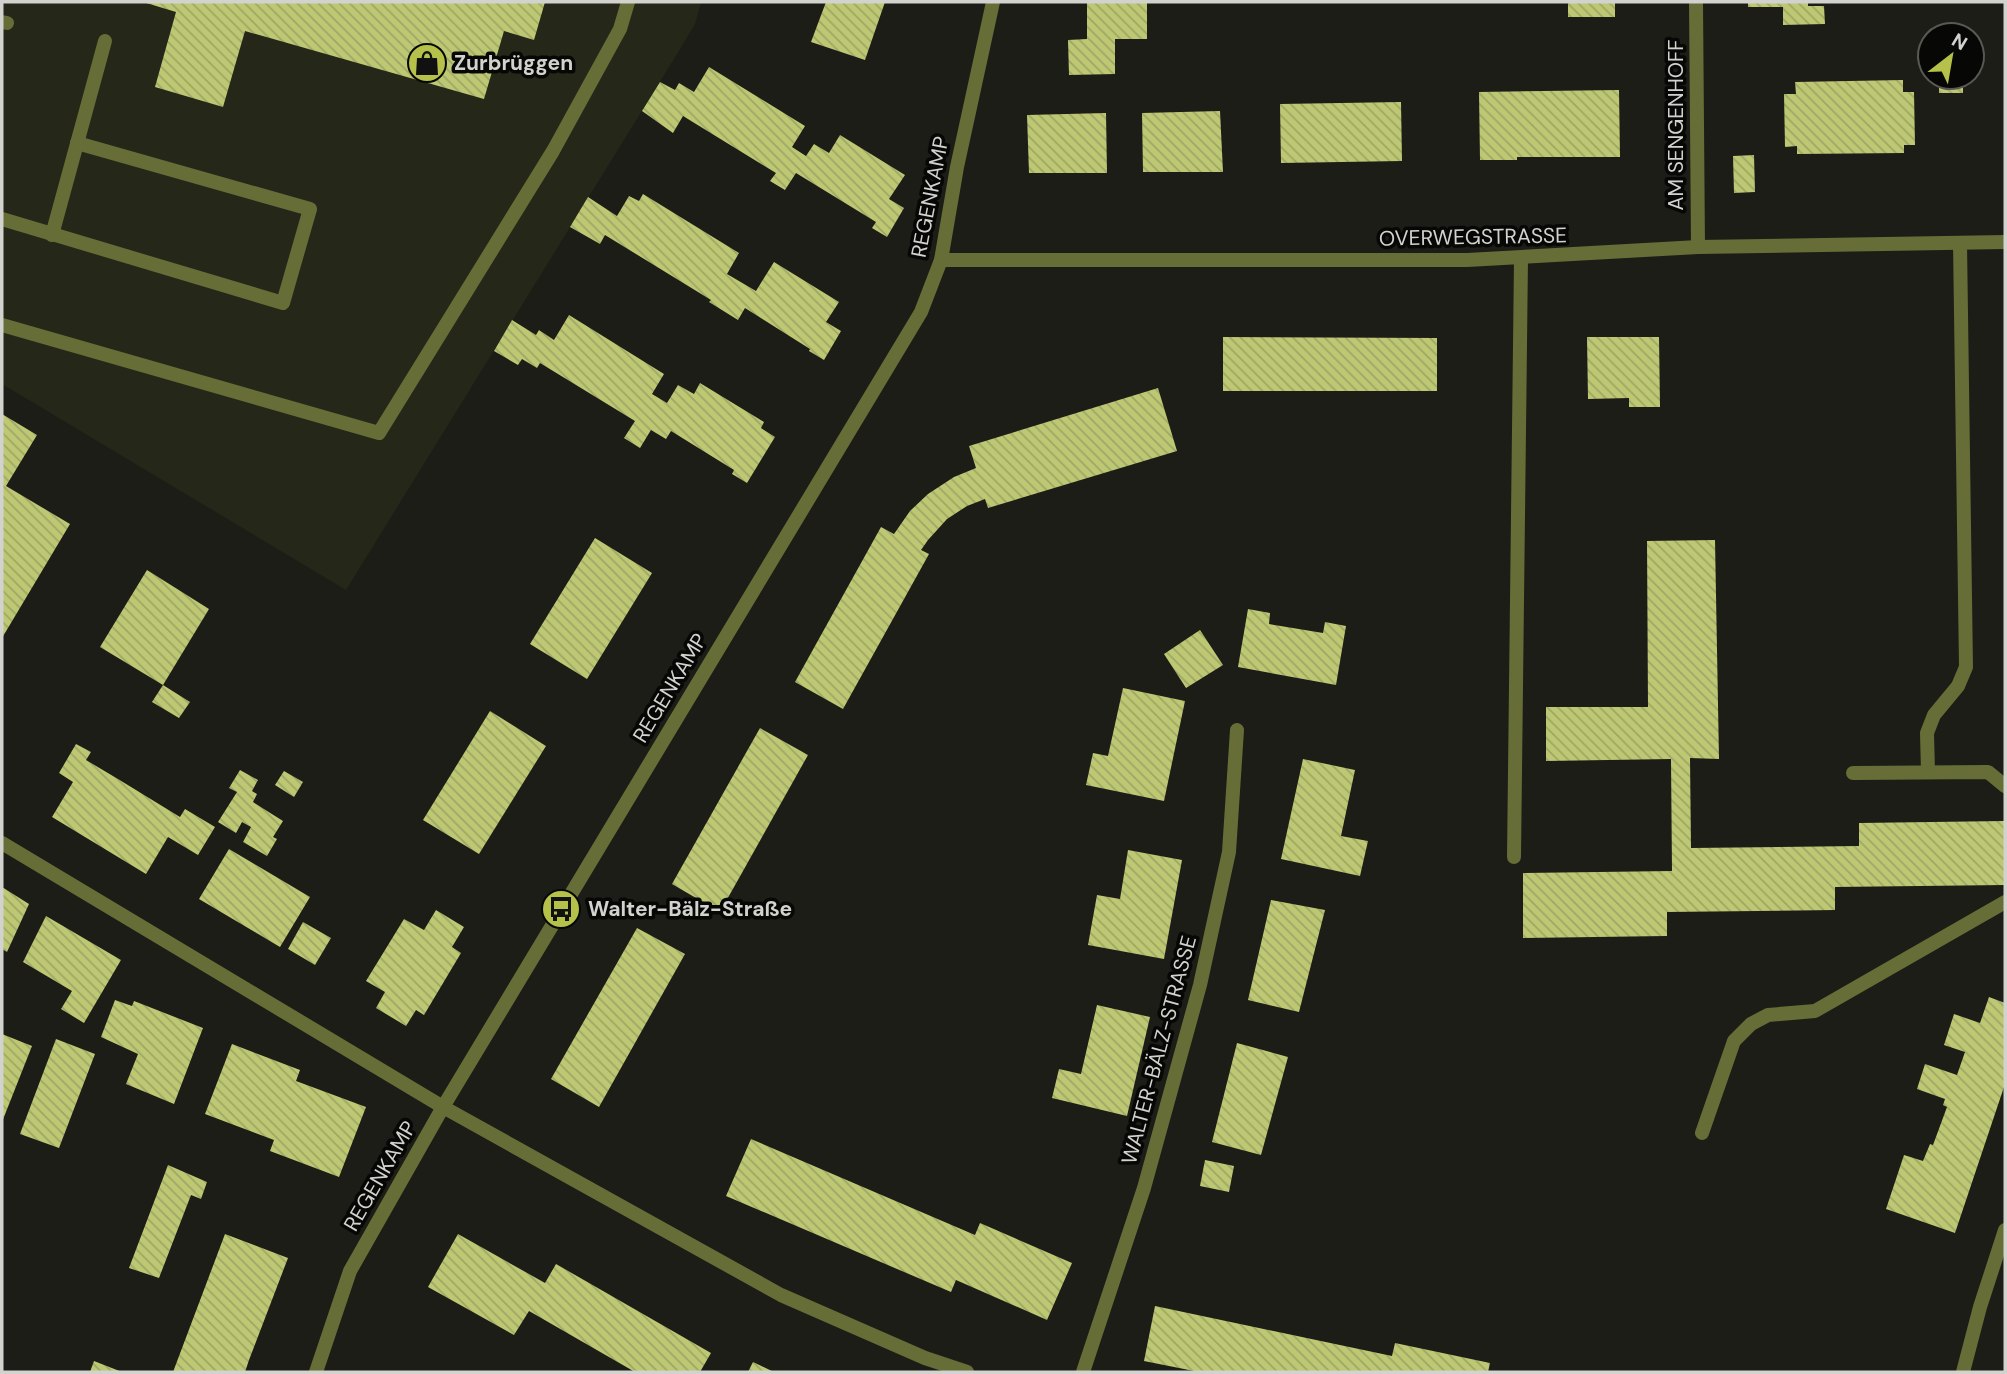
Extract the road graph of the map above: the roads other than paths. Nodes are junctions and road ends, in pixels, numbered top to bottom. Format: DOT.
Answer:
graph roads {
  1 [pos="628,2"];
  2 [pos="993,2"];
  3 [pos="1696,2"];
  4 [pos="105,41"];
  5 [pos="77,143"];
  6 [pos="2,219"];
  7 [pos="52,234"];
  8 [pos="2005,242"];
  9 [pos="1960,243"];
  10 [pos="1698,247"];
  11 [pos="1521,259"];
  12 [pos="941,260"];
  13 [pos="2,325"];
  14 [pos="1237,730"];
  15 [pos="1928,772"];
  16 [pos="1853,773"];
  17 [pos="2005,786"];
  18 [pos="2,842"];
  19 [pos="1514,857"];
  20 [pos="2005,902"];
  21 [pos="443,1107"];
  22 [pos="1702,1133"];
  23 [pos="2005,1230"];
  24 [pos="316,1372"];
  25 [pos="967,1372"];
  26 [pos="1083,1372"];
  27 [pos="1963,1372"];
  1 -- 13 [label="street"];
  2 -- 12 [label="street, REGENKAMP"];
  3 -- 10 [label="street, AM SENGENHOFF"];
  4 -- 5 [label="street"];
  5 -- 7 [label="street"];
  5 -- 7 [label="street"];
  6 -- 7 [label="street"];
  8 -- 9 [label="street, OVERWEGSTRASSE"];
  9 -- 10 [label="street, OVERWEGSTRASSE"];
  9 -- 15 [label="street"];
  10 -- 11 [label="street, OVERWEGSTRASSE"];
  11 -- 12 [label="street, OVERWEGSTRASSE"];
  11 -- 19 [label="street"];
  12 -- 21 [label="street, REGENKAMP"];
  14 -- 26 [label="street, WALTER-BÄLZ-STRASSE"];
  15 -- 16 [label="street"];
  15 -- 17 [label="street"];
  18 -- 21 [label="street"];
  20 -- 22 [label="street"];
  21 -- 24 [label="street, REGENKAMP"];
  21 -- 25 [label="street"];
  23 -- 27 [label="street"];
}
